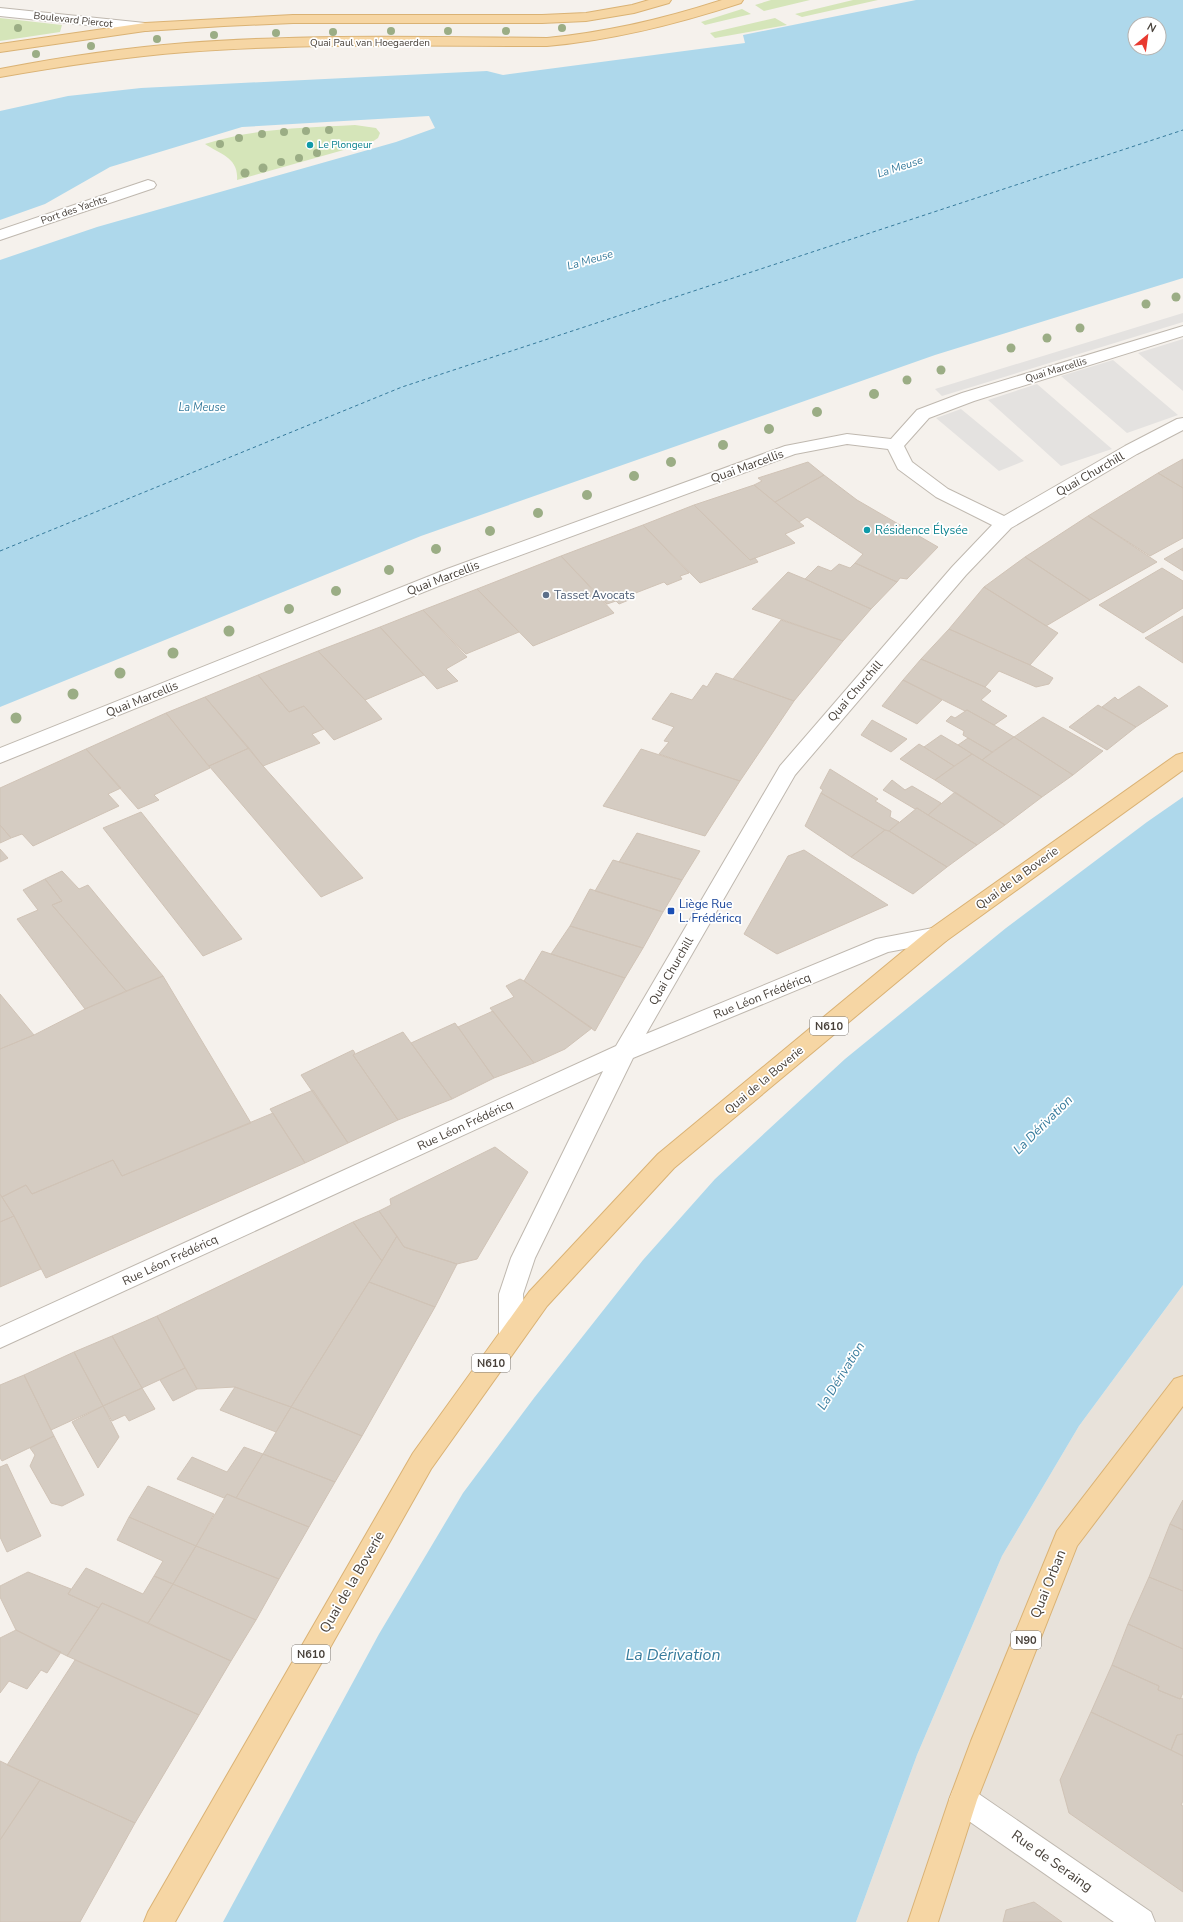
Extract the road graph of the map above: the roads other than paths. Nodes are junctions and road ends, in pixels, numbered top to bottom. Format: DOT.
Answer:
graph roads {
  1 [pos="664,0"];
  2 [pos="736,0"];
  3 [pos="0,12"];
  4 [pos="145,27"];
  5 [pos="0,48"];
  6 [pos="0,73"];
  7 [pos="148,185"];
  8 [pos="0,235"];
  9 [pos="1183,331"];
  10 [pos="1183,423"];
  11 [pos="895,445"];
  12 [pos="1004,524"];
  13 [pos="0,756"];
  14 [pos="1183,760"];
  15 [pos="938,935"];
  16 [pos="624,1052"];
  17 [pos="512,1334"];
  18 [pos="0,1338"];
  19 [pos="1183,1387"];
  20 [pos="963,1800"];
  21 [pos="159,1922"];
  22 [pos="922,1922"];
  23 [pos="1140,1922"];
  1 -- 4 [label="main road, Quai Paul van Hoegaerden"];
  2 -- 6 [label="main road, Quai Paul van Hoegaerden"];
  3 -- 4 [label="street, Boulevard Piercot"];
  4 -- 5 [label="main road, Quai Paul van Hoegaerden"];
  7 -- 8 [label="street, Port des Yachts"];
  9 -- 11 [label="street, Quai Marcellis"];
  10 -- 12 [label="street, Quai Churchill"];
  11 -- 12 [label="street"];
  11 -- 13 [label="street, Quai Marcellis"];
  12 -- 16 [label="street, Quai Churchill"];
  14 -- 15 [label="main road, Quai de la Boverie / N610"];
  15 -- 16 [label="street, Rue Léon Frédéricq"];
  15 -- 17 [label="main road, Quai de la Boverie / N610"];
  16 -- 17 [label="street"];
  16 -- 18 [label="street, Rue Léon Frédéricq"];
  17 -- 21 [label="main road, Quai de la Boverie / N610"];
  19 -- 20 [label="main road, Quai Orban / N90"];
  20 -- 22 [label="main road, Quai Orban / N90"];
  20 -- 23 [label="street, Rue de Seraing"];
}
